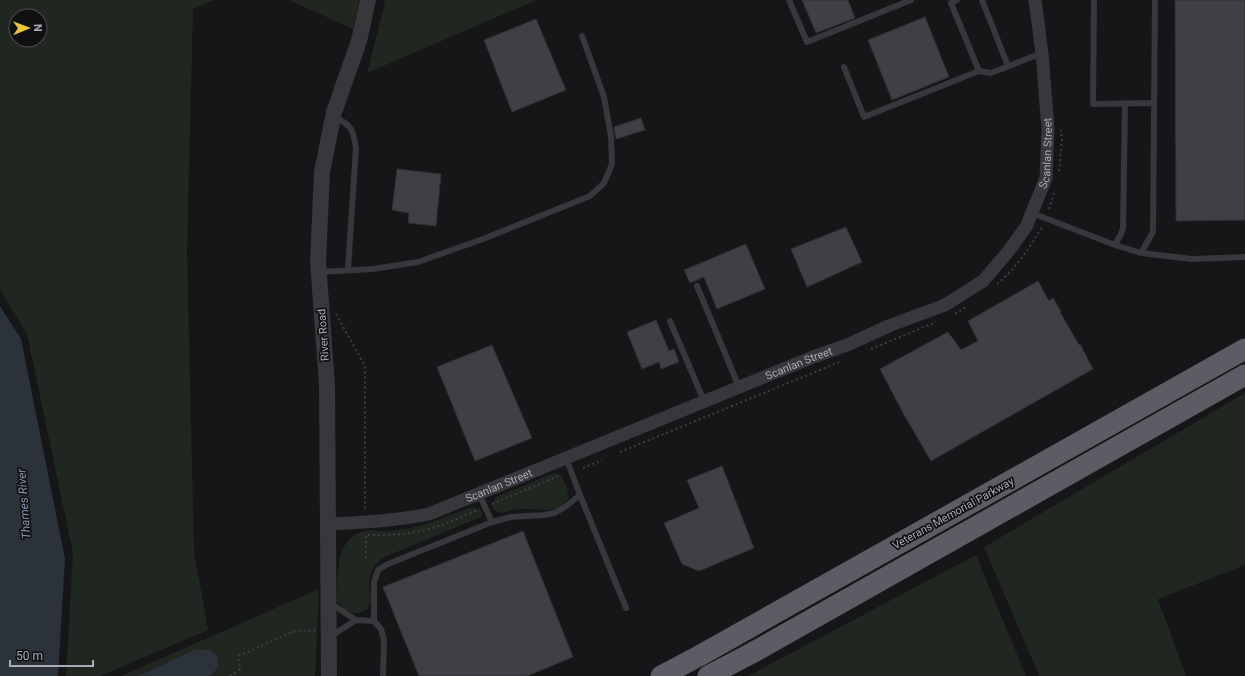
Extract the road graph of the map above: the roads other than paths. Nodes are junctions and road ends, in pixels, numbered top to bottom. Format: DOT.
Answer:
graph roads {
  1 [pos="368,0"];
  2 [pos="789,0"];
  3 [pos="957,0"];
  4 [pos="982,0"];
  5 [pos="1035,0"];
  6 [pos="1094,0"];
  7 [pos="1155,0"];
  8 [pos="909,1"];
  9 [pos="582,36"];
  10 [pos="1042,53"];
  11 [pos="1008,66"];
  12 [pos="844,67"];
  13 [pos="979,71"];
  14 [pos="1154,103"];
  15 [pos="1125,104"];
  16 [pos="333,116"];
  17 [pos="1032,213"];
  18 [pos="1114,245"];
  19 [pos="1141,253"];
  20 [pos="1245,257"];
  21 [pos="348,270"];
  22 [pos="319,272"];
  23 [pos="697,286"];
  24 [pos="670,321"];
  25 [pos="1245,349"];
  26 [pos="1245,375"];
  27 [pos="739,387"];
  28 [pos="704,401"];
  29 [pos="566,458"];
  30 [pos="479,494"];
  31 [pos="580,495"];
  32 [pos="492,522"];
  33 [pos="327,524"];
  34 [pos="328,601"];
  35 [pos="626,608"];
  36 [pos="356,620"];
  37 [pos="374,621"];
  38 [pos="328,633"];
  39 [pos="329,676"];
  40 [pos="383,676"];
  41 [pos="661,676"];
  42 [pos="708,676"];
  1 -- 16 [label="street, River Road"];
  2 -- 8 [label="lane"];
  3 -- 13 [label="lane"];
  4 -- 11 [label="lane"];
  5 -- 10 [label="street, Scanlan Street"];
  6 -- 15 [label="lane"];
  7 -- 14 [label="lane"];
  9 -- 21 [label="lane"];
  10 -- 11 [label="lane"];
  10 -- 17 [label="street, Scanlan Street"];
  11 -- 13 [label="lane"];
  12 -- 13 [label="lane"];
  14 -- 15 [label="lane"];
  14 -- 19 [label="lane"];
  15 -- 18 [label="lane"];
  16 -- 21 [label="lane"];
  16 -- 22 [label="street, River Road"];
  17 -- 18 [label="lane"];
  17 -- 27 [label="street, Scanlan Street"];
  18 -- 19 [label="lane"];
  19 -- 20 [label="lane"];
  21 -- 22 [label="lane"];
  22 -- 33 [label="street, River Road"];
  23 -- 27 [label="lane"];
  24 -- 28 [label="lane"];
  25 -- 41 [label="highway, Veterans Memorial Parkway"];
  26 -- 42 [label="highway, Veterans Memorial Parkway"];
  27 -- 28 [label="street, Scanlan Street"];
  28 -- 29 [label="street, Scanlan Street"];
  29 -- 30 [label="street, Scanlan Street"];
  29 -- 31 [label="lane"];
  30 -- 32 [label="lane"];
  30 -- 33 [label="street, Scanlan Street"];
  31 -- 32 [label="lane"];
  31 -- 35 [label="lane"];
  32 -- 37 [label="lane"];
  33 -- 34 [label="street, River Road"];
  34 -- 36 [label="lane"];
  34 -- 38 [label="street, River Road"];
  36 -- 37 [label="lane"];
  36 -- 38 [label="lane"];
  37 -- 40 [label="lane"];
  38 -- 39 [label="street, River Road"];
}
